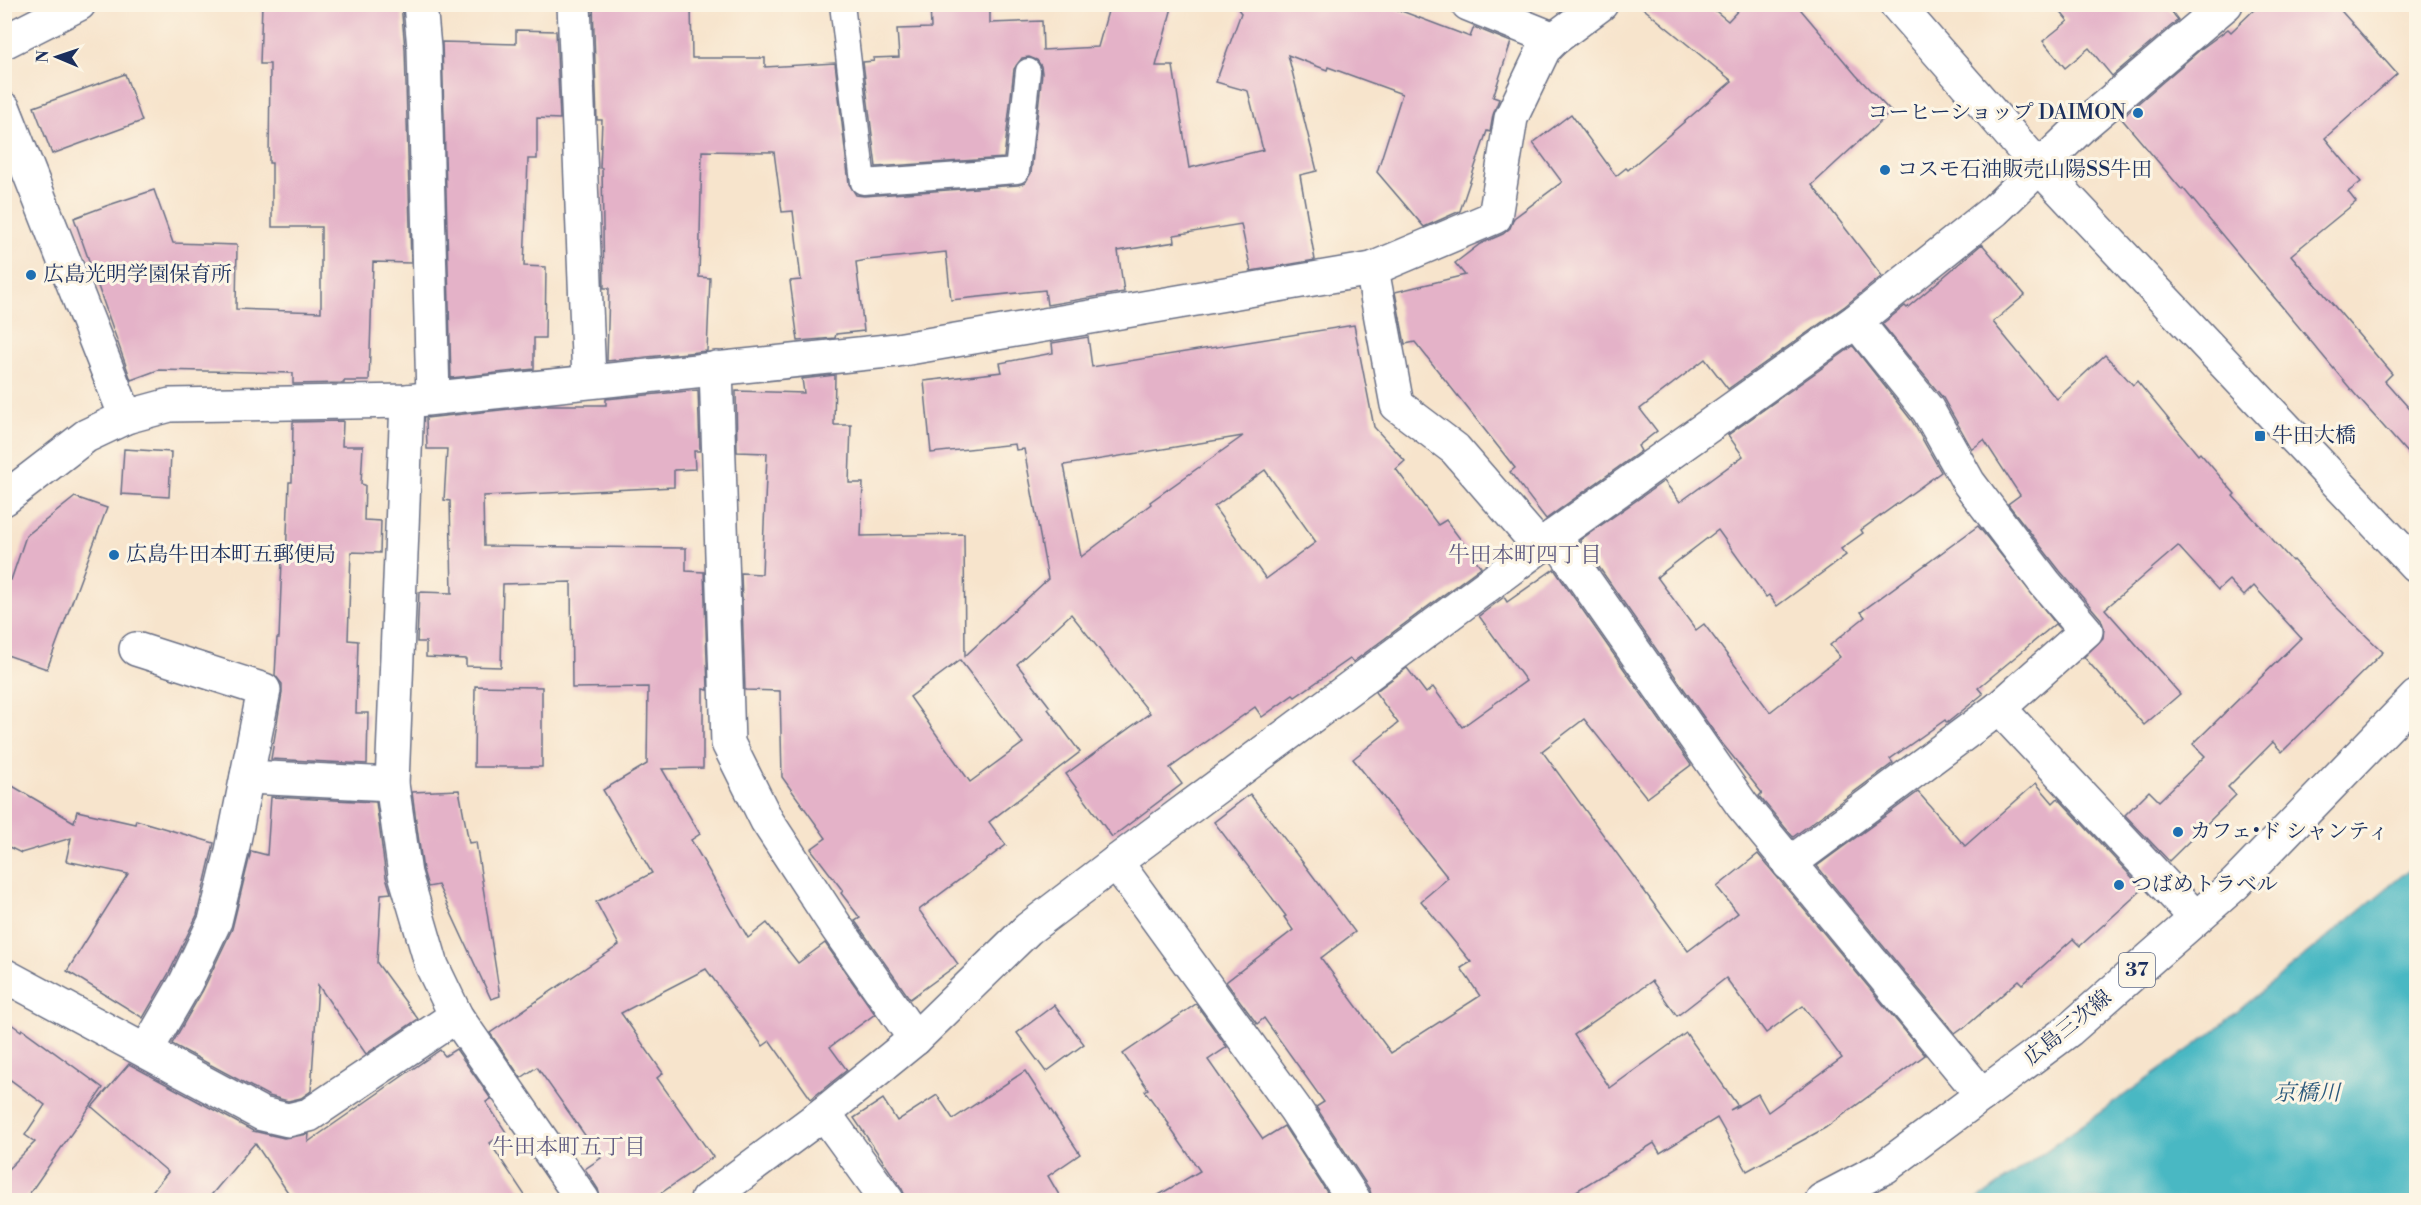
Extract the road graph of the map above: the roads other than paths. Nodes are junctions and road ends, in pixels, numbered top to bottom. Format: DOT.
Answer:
graph roads {
  1 [pos="79,4"];
  2 [pos="420,4"];
  3 [pos="574,4"];
  4 [pos="842,4"];
  5 [pos="1468,4"];
  6 [pos="1601,4"];
  7 [pos="1896,4"];
  8 [pos="2226,4"];
  9 [pos="1554,39"];
  10 [pos="4,42"];
  11 [pos="1028,71"];
  12 [pos="4,110"];
  13 [pos="2039,167"];
  14 [pos="1372,268"];
  15 [pos="1856,321"];
  16 [pos="716,368"];
  17 [pos="588,381"];
  18 [pos="420,399"];
  19 [pos="126,417"];
  20 [pos="4,499"];
  21 [pos="1547,542"];
  22 [pos="2416,566"];
  23 [pos="136,649"];
  24 [pos="2416,697"];
  25 [pos="1999,708"];
  26 [pos="247,777"];
  27 [pos="392,784"];
  28 [pos="1116,862"];
  29 [pos="1789,864"];
  30 [pos="2196,918"];
  31 [pos="4,975"];
  32 [pos="456,1016"];
  33 [pos="915,1040"];
  34 [pos="147,1051"];
  35 [pos="1982,1095"];
  36 [pos="824,1113"];
  37 [pos="583,1200"];
  38 [pos="707,1200"];
  39 [pos="887,1200"];
  40 [pos="1354,1200"];
  41 [pos="1822,1200"];
  1 -- 10 [label="street"];
  2 -- 18 [label="street"];
  3 -- 17 [label="street"];
  4 -- 11 [label="lane"];
  5 -- 9 [label="street"];
  6 -- 9 [label="street"];
  7 -- 13 [label="street"];
  8 -- 13 [label="street"];
  9 -- 14 [label="street"];
  12 -- 19 [label="street"];
  13 -- 15 [label="street"];
  13 -- 22 [label="street"];
  14 -- 16 [label="street"];
  14 -- 21 [label="street"];
  15 -- 21 [label="street"];
  15 -- 25 [label="street"];
  16 -- 17 [label="street"];
  16 -- 33 [label="street"];
  17 -- 18 [label="street"];
  18 -- 19 [label="street"];
  18 -- 27 [label="street"];
  19 -- 20 [label="street"];
  21 -- 28 [label="street"];
  21 -- 29 [label="street"];
  23 -- 26 [label="street"];
  24 -- 30 [label="street, 広島三次線 / 37"];
  25 -- 29 [label="street"];
  25 -- 30 [label="street"];
  26 -- 27 [label="street"];
  26 -- 34 [label="street"];
  27 -- 32 [label="street"];
  28 -- 33 [label="street"];
  28 -- 40 [label="street"];
  29 -- 35 [label="street"];
  30 -- 35 [label="street, 広島三次線 / 37"];
  31 -- 34 [label="street"];
  32 -- 34 [label="street"];
  32 -- 37 [label="street"];
  33 -- 36 [label="street"];
  35 -- 41 [label="street, 広島三次線 / 37"];
  36 -- 38 [label="street"];
  36 -- 39 [label="street"];
}
